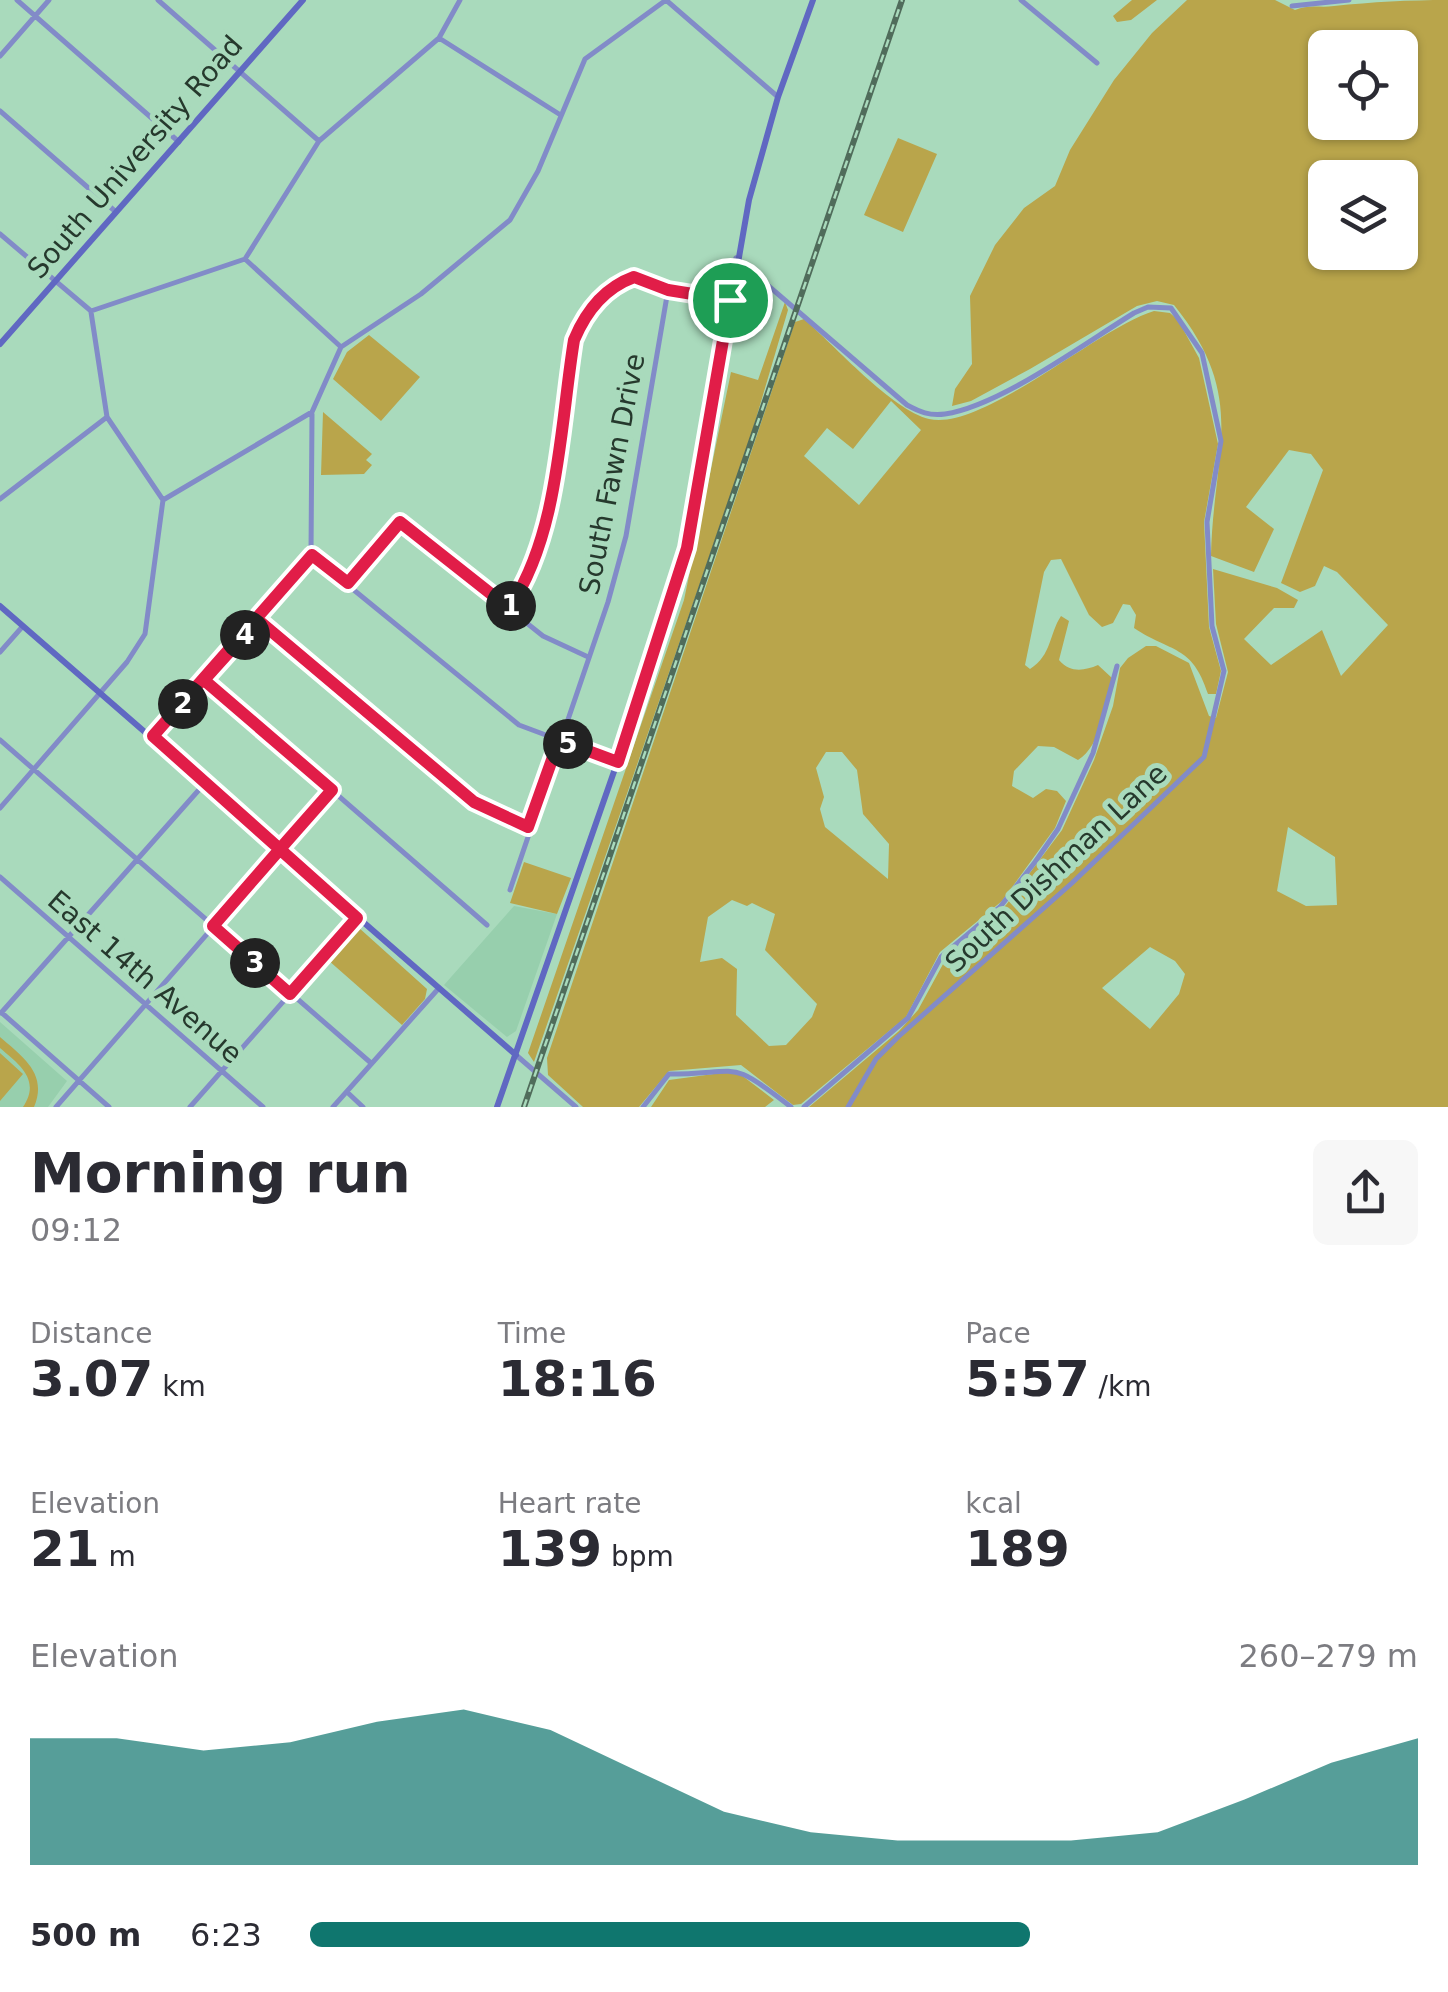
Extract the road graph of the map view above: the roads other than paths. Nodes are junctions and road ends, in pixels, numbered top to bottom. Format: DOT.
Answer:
graph roads {
  1 [pos="16,0"];
  2 [pos="49,0"];
  3 [pos="158,0"];
  4 [pos="302,0"];
  5 [pos="460,0"];
  6 [pos="666,0"];
  7 [pos="813,0"];
  8 [pos="1020,0"];
  9 [pos="1349,0"];
  10 [pos="1292,6"];
  11 [pos="35,16"];
  12 [pos="439,38"];
  13 [pos="0,56"];
  14 [pos="1097,63"];
  15 [pos="240,72"];
  16 [pos="778,97"];
  17 [pos="0,111"];
  18 [pos="559,114"];
  19 [pos="319,140"];
  20 [pos="179,142"];
  21 [pos="116,212"];
  22 [pos="0,234"];
  23 [pos="736,258"];
  24 [pos="245,259"];
  25 [pos="55,282"];
  26 [pos="668,290"];
  27 [pos="730,300"];
  28 [pos="90,311"];
  29 [pos="0,344"];
  30 [pos="341,348"];
  31 [pos="312,412"];
  32 [pos="107,418"];
  33 [pos="0,499"];
  34 [pos="164,500"];
  35 [pos="312,555"];
  36 [pos="348,583"];
  37 [pos="0,606"];
  38 [pos="509,608"];
  39 [pos="258,620"];
  40 [pos="23,626"];
  41 [pos="0,652"];
  42 [pos="586,656"];
  43 [pos="1117,666"];
  44 [pos="204,680"];
  45 [pos="100,692"];
  46 [pos="153,736"];
  47 [pos="0,740"];
  48 [pos="559,740"];
  49 [pos="618,762"];
  50 [pos="33,768"];
  51 [pos="205,782"];
  52 [pos="332,790"];
  53 [pos="0,808"];
  54 [pos="528,827"];
  55 [pos="280,850"];
  56 [pos="136,860"];
  57 [pos="0,877"];
  58 [pos="510,890"];
  59 [pos="357,918"];
  60 [pos="213,926"];
  61 [pos="486,926"];
  62 [pos="69,936"];
  63 [pos="439,988"];
  64 [pos="290,994"];
  65 [pos="146,1002"];
  66 [pos="1,1012"];
  67 [pos="516,1055"];
  68 [pos="371,1063"];
  69 [pos="222,1070"];
  70 [pos="78,1080"];
  71 [pos="346,1092"];
  72 [pos="56,1107"];
  73 [pos="109,1107"];
  74 [pos="190,1107"];
  75 [pos="264,1107"];
  76 [pos="333,1107"];
  77 [pos="363,1107"];
  78 [pos="498,1107"];
  79 [pos="576,1107"];
  80 [pos="642,1107"];
  81 [pos="791,1107"];
  82 [pos="804,1107"];
  83 [pos="848,1107"];
  1 -- 11 [label="street"];
  2 -- 11 [label="street"];
  3 -- 15 [label="street"];
  4 -- 15 [label="main road, South University Road"];
  5 -- 12 [label="street"];
  6 -- 16 [label="street"];
  6 -- 18 [label="street"];
  7 -- 16 [label="main road"];
  8 -- 14 [label="street"];
  9 -- 10 [label="street"];
  11 -- 13 [label="street"];
  11 -- 20 [label="street"];
  12 -- 18 [label="street"];
  12 -- 19 [label="street"];
  15 -- 19 [label="street"];
  15 -- 20 [label="main road, South University Road"];
  16 -- 23 [label="main road"];
  17 -- 21 [label="street"];
  18 -- 30 [label="street"];
  19 -- 24 [label="street"];
  20 -- 21 [label="main road, South University Road"];
  21 -- 25 [label="main road, South University Road"];
  22 -- 25 [label="street"];
  23 -- 27 [label="main road"];
  23 -- 83 [label="street, South Dishman Lane"];
  24 -- 28 [label="street"];
  24 -- 30 [label="street"];
  25 -- 28 [label="street"];
  25 -- 29 [label="main road, South University Road"];
  26 -- 27 [label="street"];
  26 -- 38 [label="street"];
  26 -- 42 [label="street, South Fawn Drive"];
  27 -- 49 [label="main road"];
  28 -- 32 [label="street"];
  30 -- 31 [label="street"];
  31 -- 34 [label="street"];
  31 -- 35 [label="street"];
  32 -- 33 [label="street"];
  32 -- 34 [label="street"];
  34 -- 45 [label="street"];
  35 -- 36 [label="street"];
  35 -- 39 [label="street"];
  36 -- 38 [label="street"];
  36 -- 48 [label="street"];
  37 -- 40 [label="main road"];
  38 -- 42 [label="street"];
  39 -- 44 [label="street"];
  39 -- 54 [label="street"];
  40 -- 41 [label="street"];
  40 -- 45 [label="main road"];
  42 -- 48 [label="street, South Fawn Drive"];
  43 -- 82 [label="street"];
  44 -- 46 [label="street"];
  44 -- 52 [label="street"];
  45 -- 46 [label="main road"];
  45 -- 50 [label="street"];
  46 -- 51 [label="main road"];
  47 -- 50 [label="street"];
  48 -- 49 [label="street"];
  48 -- 54 [label="street, South Fawn Drive"];
  49 -- 67 [label="main road"];
  50 -- 53 [label="street"];
  50 -- 56 [label="street"];
  51 -- 55 [label="main road"];
  51 -- 56 [label="street"];
  52 -- 55 [label="street"];
  52 -- 61 [label="street"];
  54 -- 58 [label="street, South Fawn Drive"];
  55 -- 59 [label="main road"];
  55 -- 60 [label="street"];
  56 -- 60 [label="street"];
  56 -- 62 [label="street"];
  57 -- 62 [label="street, East 14th Avenue"];
  59 -- 63 [label="main road"];
  59 -- 64 [label="street"];
  60 -- 64 [label="street"];
  60 -- 65 [label="street"];
  62 -- 65 [label="street, East 14th Avenue"];
  62 -- 66 [label="street"];
  63 -- 67 [label="main road"];
  63 -- 68 [label="street"];
  64 -- 68 [label="street"];
  64 -- 69 [label="street"];
  65 -- 69 [label="street, East 14th Avenue"];
  65 -- 70 [label="street"];
  66 -- 70 [label="street"];
  67 -- 78 [label="main road"];
  67 -- 79 [label="street"];
  68 -- 71 [label="street"];
  69 -- 74 [label="street"];
  69 -- 75 [label="street, East 14th Avenue"];
  70 -- 72 [label="street"];
  70 -- 73 [label="street"];
  71 -- 76 [label="street"];
  71 -- 77 [label="street"];
  80 -- 81 [label="street"];
}
